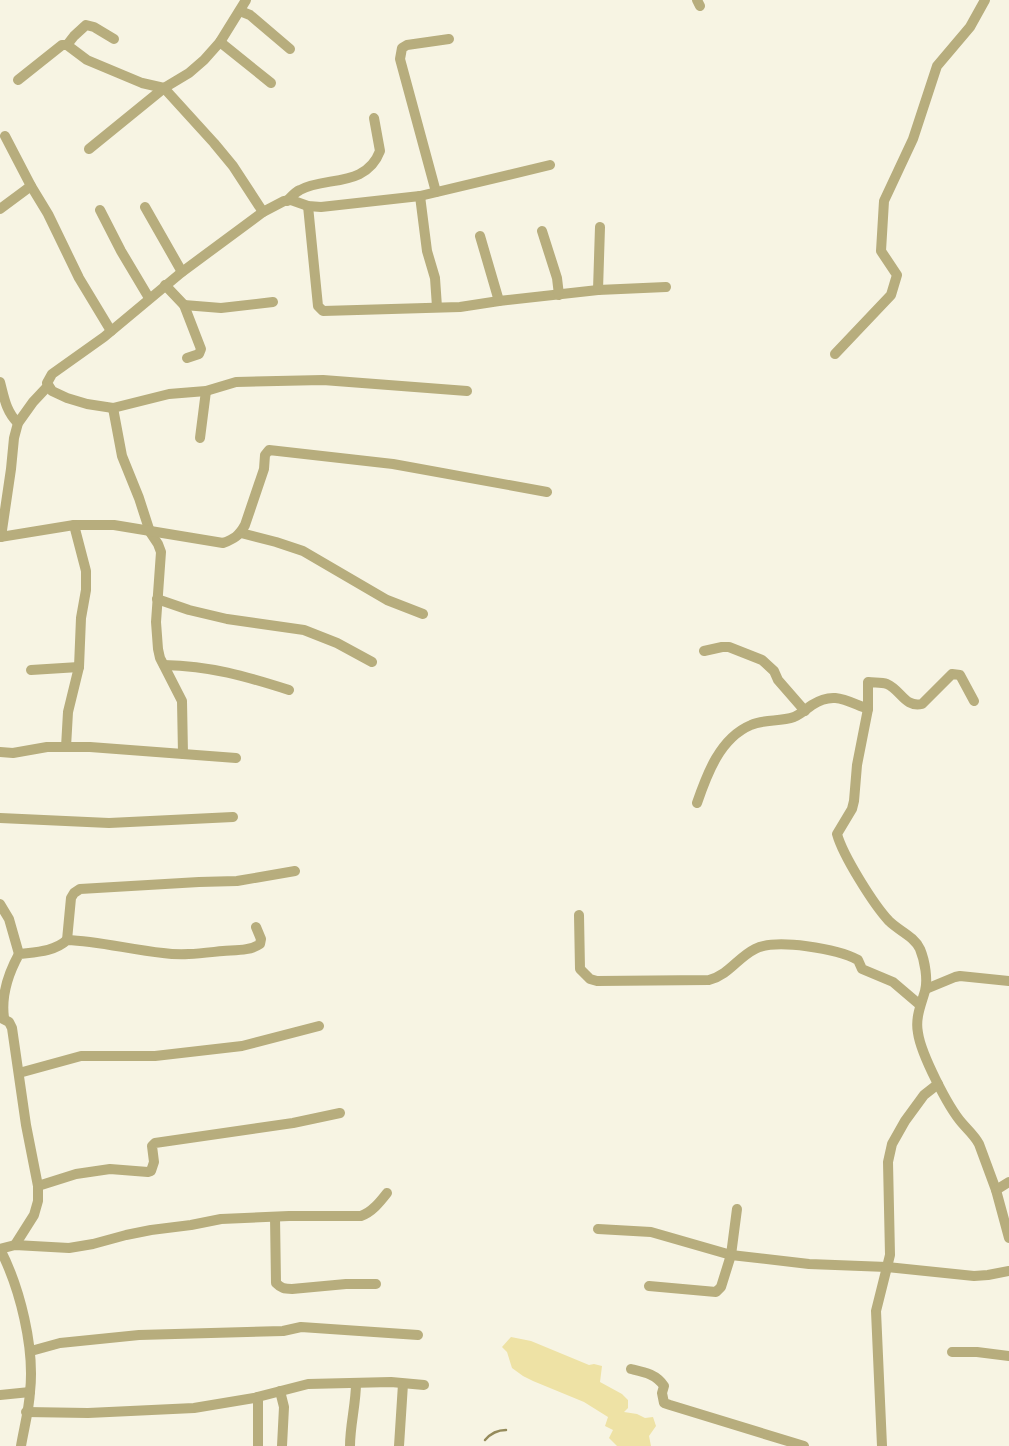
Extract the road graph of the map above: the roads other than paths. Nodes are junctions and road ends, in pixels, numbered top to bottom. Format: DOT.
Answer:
graph roads {
  1 [pos="246,0"];
  2 [pos="985,0"];
  3 [pos="240,11"];
  4 [pos="114,39"];
  5 [pos="449,39"];
  6 [pos="219,42"];
  7 [pos="66,45"];
  8 [pos="290,49"];
  9 [pos="18,80"];
  10 [pos="271,83"];
  11 [pos="164,88"];
  12 [pos="374,118"];
  13 [pos="5,136"];
  14 [pos="89,149"];
  15 [pos="550,165"];
  16 [pos="31,186"];
  17 [pos="436,192"];
  18 [pos="420,196"];
  19 [pos="288,201"];
  20 [pos="308,206"];
  21 [pos="145,207"];
  22 [pos="0,209"];
  23 [pos="100,210"];
  24 [pos="263,212"];
  25 [pos="600,227"];
  26 [pos="542,231"];
  27 [pos="480,236"];
  28 [pos="182,272"];
  29 [pos="165,285"];
  30 [pos="666,287"];
  31 [pos="598,290"];
  32 [pos="559,295"];
  33 [pos="149,298"];
  34 [pos="499,301"];
  35 [pos="274,302"];
  36 [pos="184,305"];
  37 [pos="438,307"];
  38 [pos="111,331"];
  39 [pos="835,354"];
  40 [pos="187,358"];
  41 [pos="0,382"];
  42 [pos="48,386"];
  43 [pos="206,391"];
  44 [pos="467,391"];
  45 [pos="113,408"];
  46 [pos="18,424"];
  47 [pos="200,438"];
  48 [pos="547,492"];
  49 [pos="74,525"];
  50 [pos="150,532"];
  51 [pos="241,533"];
  52 [pos="1,537"];
  53 [pos="157,599"];
  54 [pos="423,614"];
  55 [pos="704,651"];
  56 [pos="372,662"];
  57 [pos="164,665"];
  58 [pos="79,667"];
  59 [pos="31,670"];
  60 [pos="289,690"];
  61 [pos="974,701"];
  62 [pos="868,709"];
  63 [pos="805,711"];
  64 [pos="66,747"];
  65 [pos="0,752"];
  66 [pos="183,754"];
  67 [pos="236,758"];
  68 [pos="697,803"];
  69 [pos="233,817"];
  70 [pos="0,818"];
  71 [pos="295,871"];
  72 [pos="0,904"];
  73 [pos="579,915"];
  74 [pos="256,927"];
  75 [pos="67,940"];
  76 [pos="19,954"];
  77 [pos="1009,981"];
  78 [pos="926,989"];
  79 [pos="920,1005"];
  80 [pos="2,1018"];
  81 [pos="319,1026"];
  82 [pos="19,1073"];
  83 [pos="938,1084"];
  84 [pos="340,1113"];
  85 [pos="1009,1182"];
  86 [pos="38,1186"];
  87 [pos="996,1190"];
  88 [pos="387,1193"];
  89 [pos="737,1209"];
  90 [pos="275,1217"];
  91 [pos="598,1230"];
  92 [pos="1009,1238"];
  93 [pos="15,1245"];
  94 [pos="731,1255"];
  95 [pos="887,1267"];
  96 [pos="1009,1271"];
  97 [pos="376,1284"];
  98 [pos="649,1286"];
  99 [pos="418,1335"];
  100 [pos="31,1351"];
  101 [pos="952,1352"];
  102 [pos="1009,1356"];
  103 [pos="631,1369"];
  104 [pos="355,1383"];
  105 [pos="404,1384"];
  106 [pos="424,1385"];
  107 [pos="280,1391"];
  108 [pos="30,1392"];
  109 [pos="0,1395"];
  110 [pos="258,1397"];
  111 [pos="26,1412"];
  112 [pos="21,1446"];
  113 [pos="258,1446"];
  114 [pos="282,1446"];
  115 [pos="351,1446"];
  116 [pos="399,1446"];
  117 [pos="804,1446"];
  118 [pos="882,1446"];
  1 -- 3 [label="street"];
  2 -- 39 [label="street"];
  3 -- 6 [label="street"];
  3 -- 8 [label="street"];
  4 -- 7 [label="street"];
  5 -- 17 [label="street"];
  6 -- 10 [label="street"];
  6 -- 11 [label="street"];
  7 -- 9 [label="street"];
  7 -- 11 [label="street"];
  11 -- 14 [label="street"];
  11 -- 24 [label="street"];
  12 -- 19 [label="street"];
  13 -- 16 [label="street"];
  15 -- 17 [label="street"];
  16 -- 22 [label="street"];
  16 -- 38 [label="street"];
  17 -- 18 [label="street"];
  18 -- 20 [label="street"];
  18 -- 37 [label="street"];
  19 -- 20 [label="street"];
  19 -- 24 [label="street"];
  20 -- 37 [label="street"];
  21 -- 28 [label="street"];
  23 -- 33 [label="street"];
  24 -- 28 [label="street"];
  25 -- 31 [label="street"];
  26 -- 32 [label="street"];
  27 -- 34 [label="street"];
  28 -- 29 [label="street"];
  29 -- 33 [label="street"];
  29 -- 36 [label="street"];
  30 -- 31 [label="street"];
  31 -- 32 [label="street"];
  32 -- 34 [label="street"];
  33 -- 38 [label="street"];
  34 -- 37 [label="street"];
  35 -- 36 [label="street"];
  36 -- 40 [label="street"];
  38 -- 42 [label="street"];
  41 -- 46 [label="street"];
  42 -- 45 [label="street"];
  42 -- 46 [label="street"];
  43 -- 44 [label="street"];
  43 -- 45 [label="street"];
  43 -- 47 [label="street"];
  45 -- 50 [label="street"];
  46 -- 52 [label="street"];
  48 -- 51 [label="street"];
  49 -- 50 [label="street"];
  49 -- 52 [label="street"];
  49 -- 58 [label="street"];
  50 -- 51 [label="street"];
  50 -- 53 [label="street"];
  51 -- 54 [label="street"];
  53 -- 56 [label="street"];
  53 -- 57 [label="street"];
  55 -- 63 [label="street"];
  57 -- 60 [label="street"];
  57 -- 66 [label="street"];
  58 -- 59 [label="street"];
  58 -- 64 [label="street"];
  61 -- 62 [label="street"];
  62 -- 63 [label="street"];
  62 -- 78 [label="street"];
  63 -- 68 [label="street"];
  64 -- 65 [label="street"];
  64 -- 66 [label="street"];
  66 -- 67 [label="street"];
  69 -- 70 [label="street"];
  71 -- 75 [label="street"];
  72 -- 76 [label="street"];
  73 -- 79 [label="street"];
  74 -- 75 [label="street"];
  75 -- 76 [label="street"];
  76 -- 80 [label="street"];
  77 -- 78 [label="street"];
  78 -- 79 [label="street"];
  79 -- 83 [label="street"];
  80 -- 82 [label="street"];
  81 -- 82 [label="street"];
  82 -- 86 [label="street"];
  83 -- 87 [label="street"];
  83 -- 95 [label="street"];
  84 -- 86 [label="street"];
  85 -- 87 [label="street"];
  86 -- 93 [label="street"];
  87 -- 92 [label="street"];
  88 -- 90 [label="street"];
  89 -- 94 [label="street"];
  90 -- 93 [label="street"];
  90 -- 97 [label="street"];
  91 -- 94 [label="street"];
  93 -- 100 [label="street"];
  94 -- 95 [label="street"];
  94 -- 98 [label="street"];
  95 -- 96 [label="street"];
  95 -- 118 [label="street"];
  99 -- 100 [label="street"];
  100 -- 108 [label="street"];
  101 -- 102 [label="street"];
  103 -- 117 [label="street"];
  104 -- 105 [label="street"];
  104 -- 107 [label="street"];
  104 -- 115 [label="street"];
  105 -- 106 [label="street"];
  105 -- 116 [label="street"];
  107 -- 110 [label="street"];
  107 -- 114 [label="street"];
  108 -- 109 [label="street"];
  108 -- 111 [label="street"];
  110 -- 111 [label="street"];
  110 -- 113 [label="street"];
  111 -- 112 [label="street"];
}
